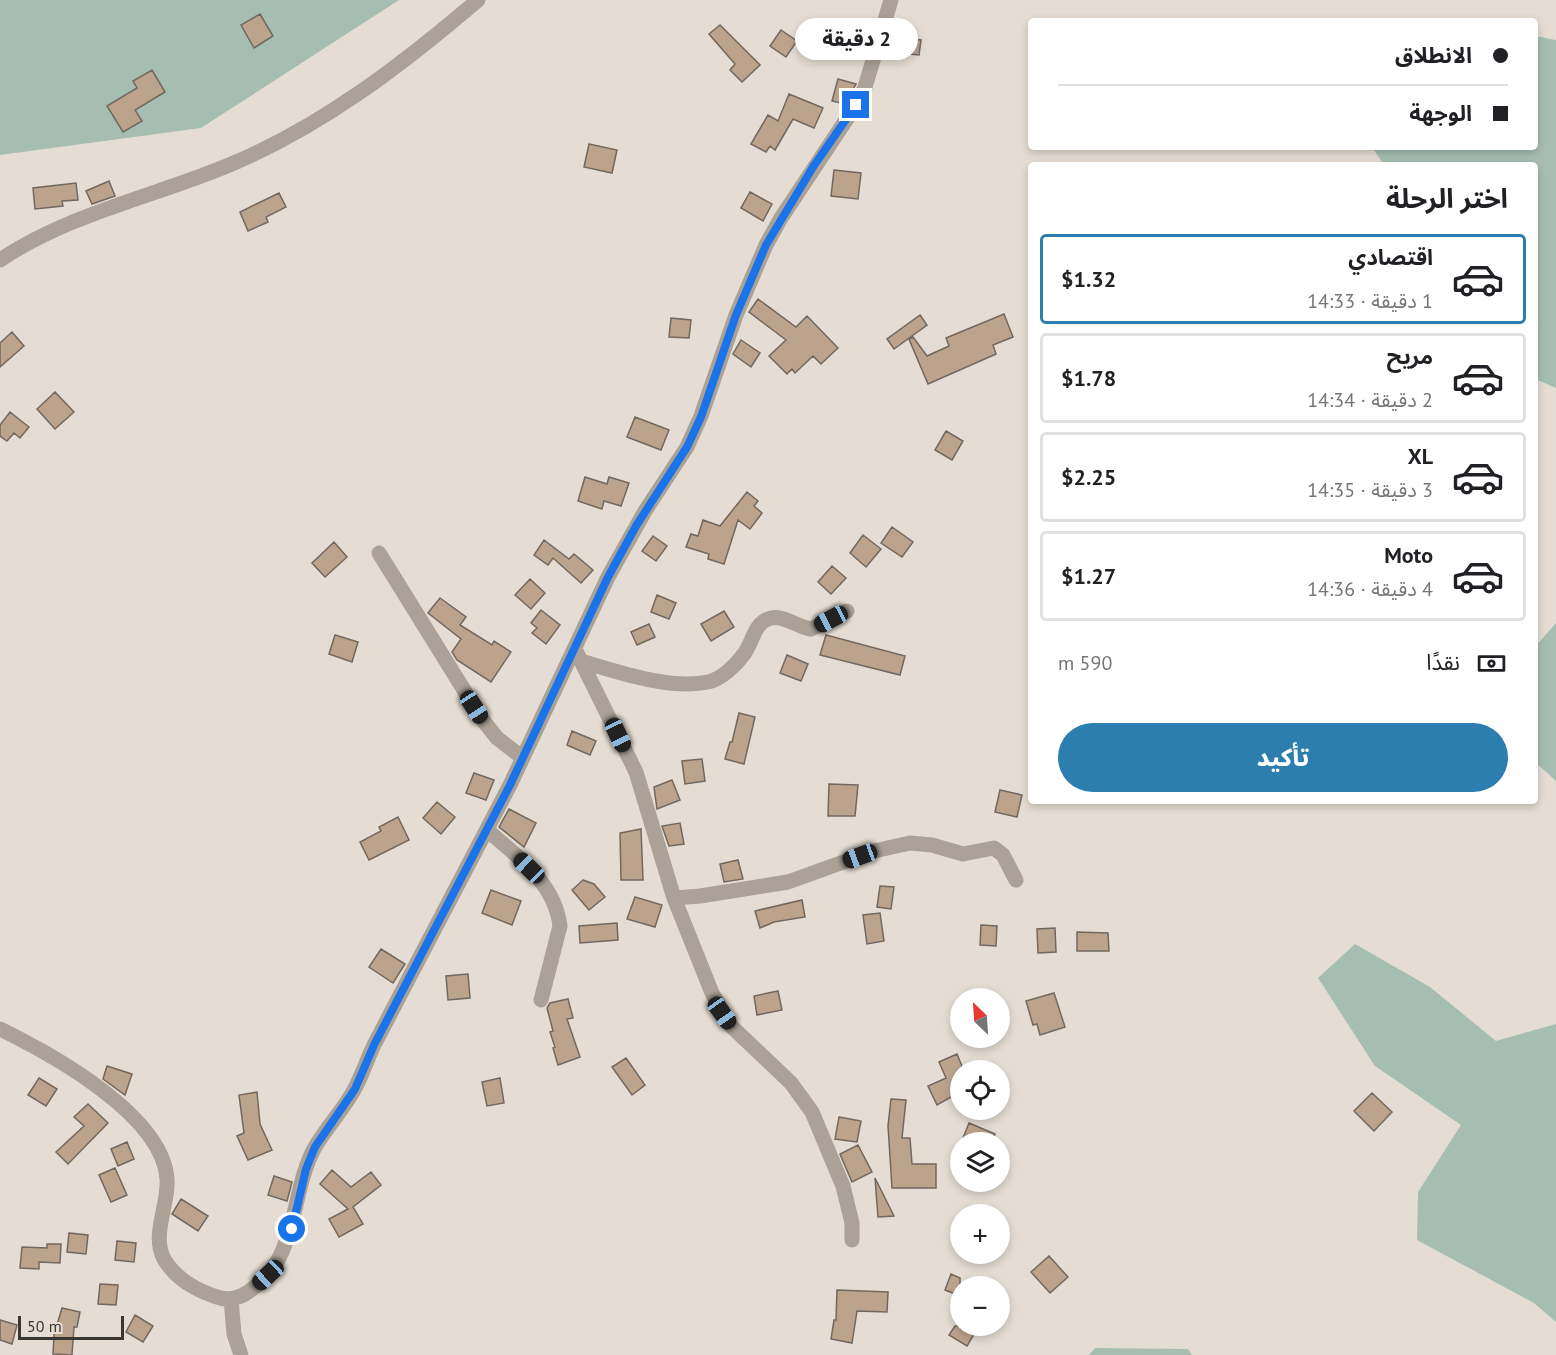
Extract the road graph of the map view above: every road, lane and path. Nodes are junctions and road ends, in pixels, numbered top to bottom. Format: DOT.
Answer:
graph roads {
  1 [pos="478,0"];
  2 [pos="891,0"];
  3 [pos="0,260"];
  4 [pos="379,553"];
  5 [pos="847,611"];
  6 [pos="578,655"];
  7 [pos="523,758"];
  8 [pos="487,830"];
  9 [pos="1016,880"];
  10 [pos="674,898"];
  11 [pos="541,1000"];
  12 [pos="0,1029"];
  13 [pos="852,1240"];
  14 [pos="231,1299"];
  15 [pos="241,1355"];
  1 -- 3 [label="street"];
  2 -- 6 [label="street"];
  4 -- 7 [label="street"];
  5 -- 6 [label="street"];
  6 -- 7 [label="street"];
  6 -- 10 [label="street"];
  7 -- 8 [label="street"];
  8 -- 11 [label="street"];
  8 -- 14 [label="street"];
  9 -- 10 [label="street"];
  10 -- 13 [label="street"];
  12 -- 14 [label="street"];
  14 -- 15 [label="street"];
}
